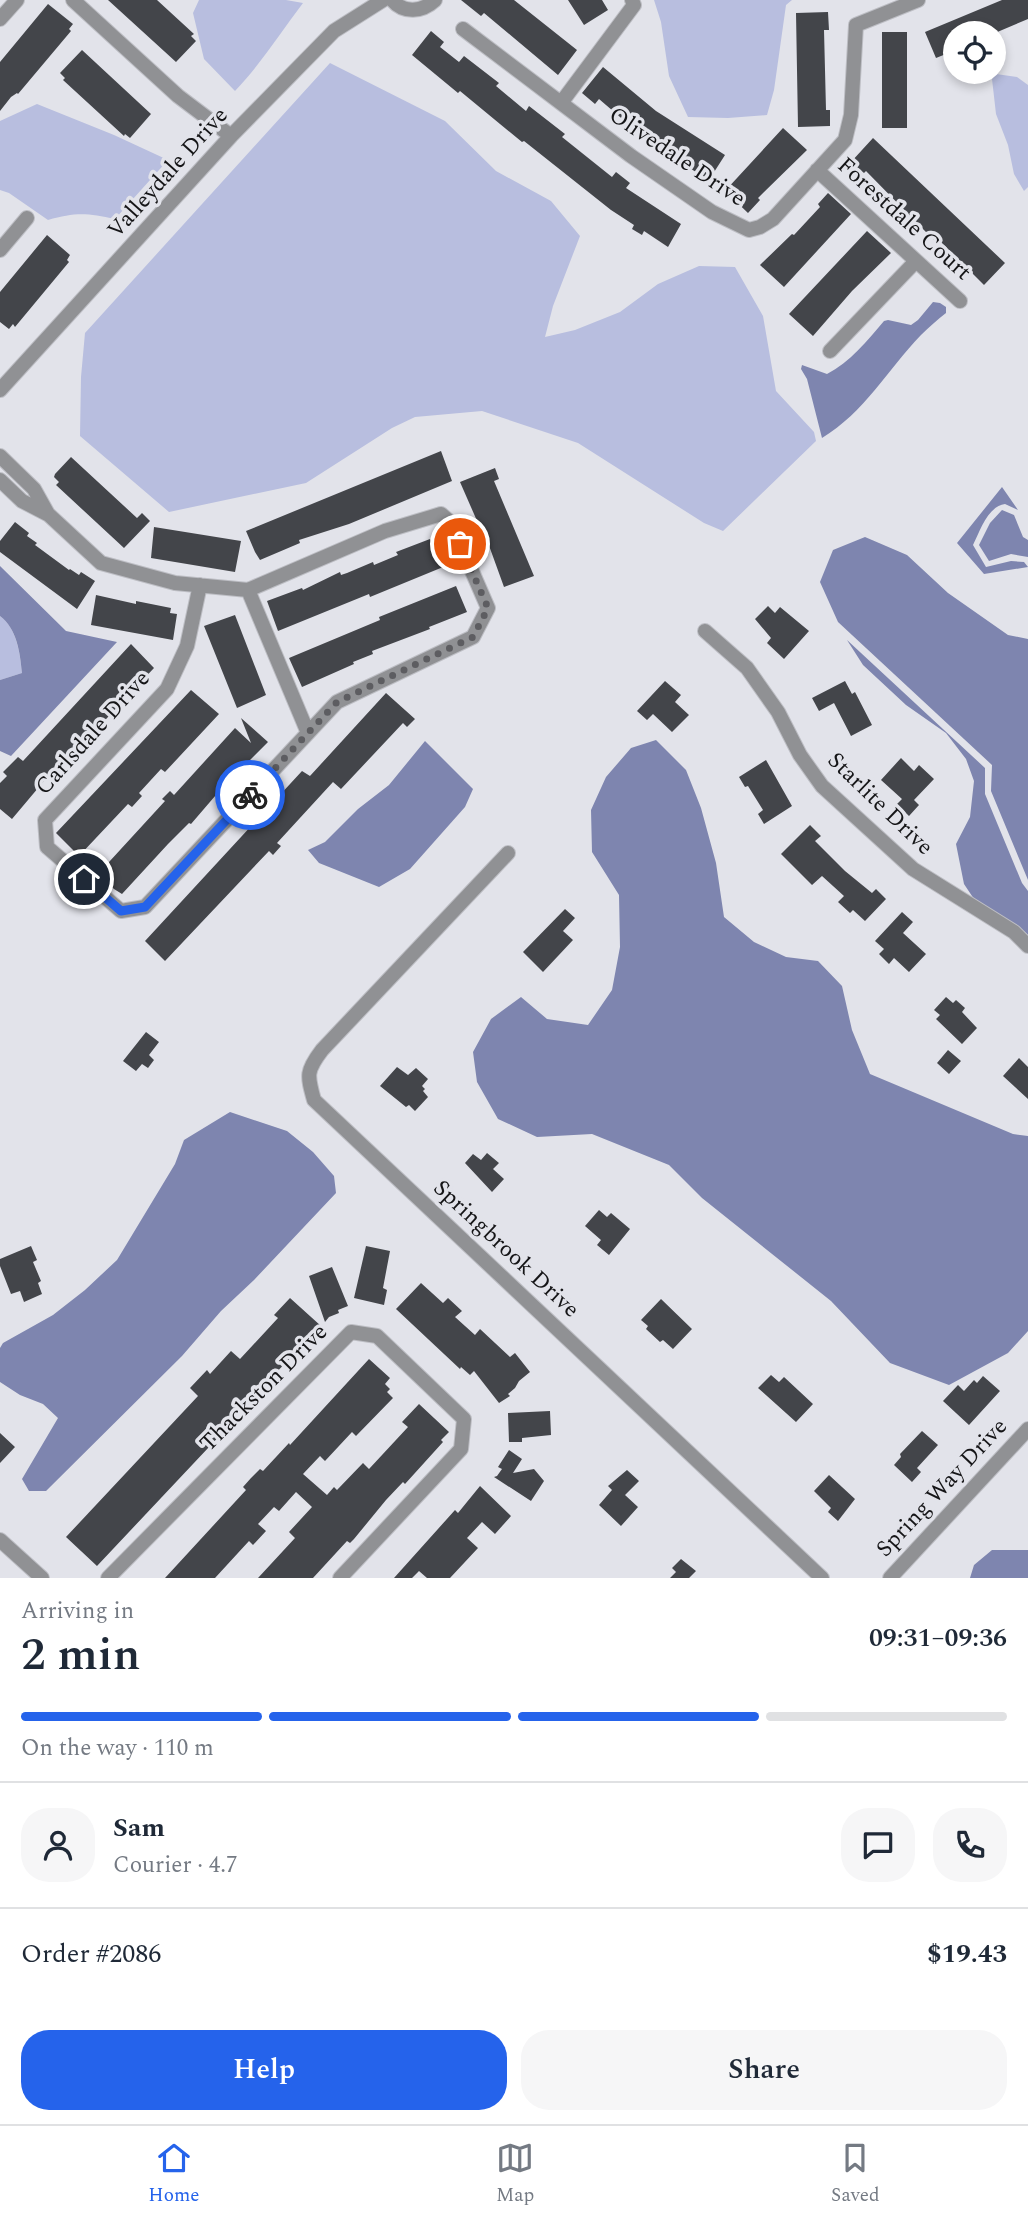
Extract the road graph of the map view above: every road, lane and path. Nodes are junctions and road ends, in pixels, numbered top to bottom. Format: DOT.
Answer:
graph roads {
  1 [pos="17,0"];
  2 [pos="73,0"];
  3 [pos="383,0"];
  4 [pos="392,0"];
  5 [pos="435,0"];
  6 [pos="632,0"];
  7 [pos="918,0"];
  8 [pos="0,19"];
  9 [pos="463,29"];
  10 [pos="561,103"];
  11 [pos="231,136"];
  12 [pos="817,170"];
  13 [pos="27,218"];
  14 [pos="0,250"];
  15 [pos="916,261"];
  16 [pos="960,301"];
  17 [pos="830,351"];
  18 [pos="0,390"];
  19 [pos="0,456"];
  20 [pos="20,476"];
  21 [pos="4,484"];
  22 [pos="49,515"];
  23 [pos="200,585"];
  24 [pos="248,590"];
  25 [pos="705,631"];
  26 [pos="308,733"];
  27 [pos="508,853"];
  28 [pos="1028,946"];
  29 [pos="1028,1429"];
  30 [pos="0,1539"];
  31 [pos="42,1578"];
  32 [pos="108,1578"];
  33 [pos="340,1578"];
  34 [pos="822,1578"];
  35 [pos="890,1578"];
  1 -- 8 [label="street"];
  2 -- 11 [label="street"];
  3 -- 11 [label="street, Valleydale Drive"];
  4 -- 5 [label="street"];
  6 -- 10 [label="street"];
  7 -- 12 [label="street, Olivedale Drive"];
  9 -- 10 [label="street, Olivedale Drive"];
  10 -- 12 [label="street, Olivedale Drive"];
  11 -- 18 [label="street, Valleydale Drive"];
  12 -- 15 [label="street, Forestdale Court"];
  13 -- 14 [label="street"];
  15 -- 16 [label="street, Forestdale Court"];
  15 -- 17 [label="street"];
  19 -- 20 [label="street, Carlsdale Drive"];
  20 -- 21 [label="street"];
  20 -- 22 [label="street, Carlsdale Drive"];
  21 -- 22 [label="street, Carlsdale Drive"];
  22 -- 23 [label="street, Carlsdale Drive"];
  23 -- 24 [label="street, Carlsdale Drive"];
  23 -- 26 [label="street, Carlsdale Drive"];
  24 -- 26 [label="street"];
  24 -- 26 [label="street, Carlsdale Drive"];
  25 -- 28 [label="street, Starlite Drive"];
  27 -- 34 [label="street, Springbrook Drive"];
  29 -- 35 [label="street, Spring Way Drive"];
  30 -- 31 [label="street"];
  32 -- 33 [label="street, Thackston Drive"];
}
